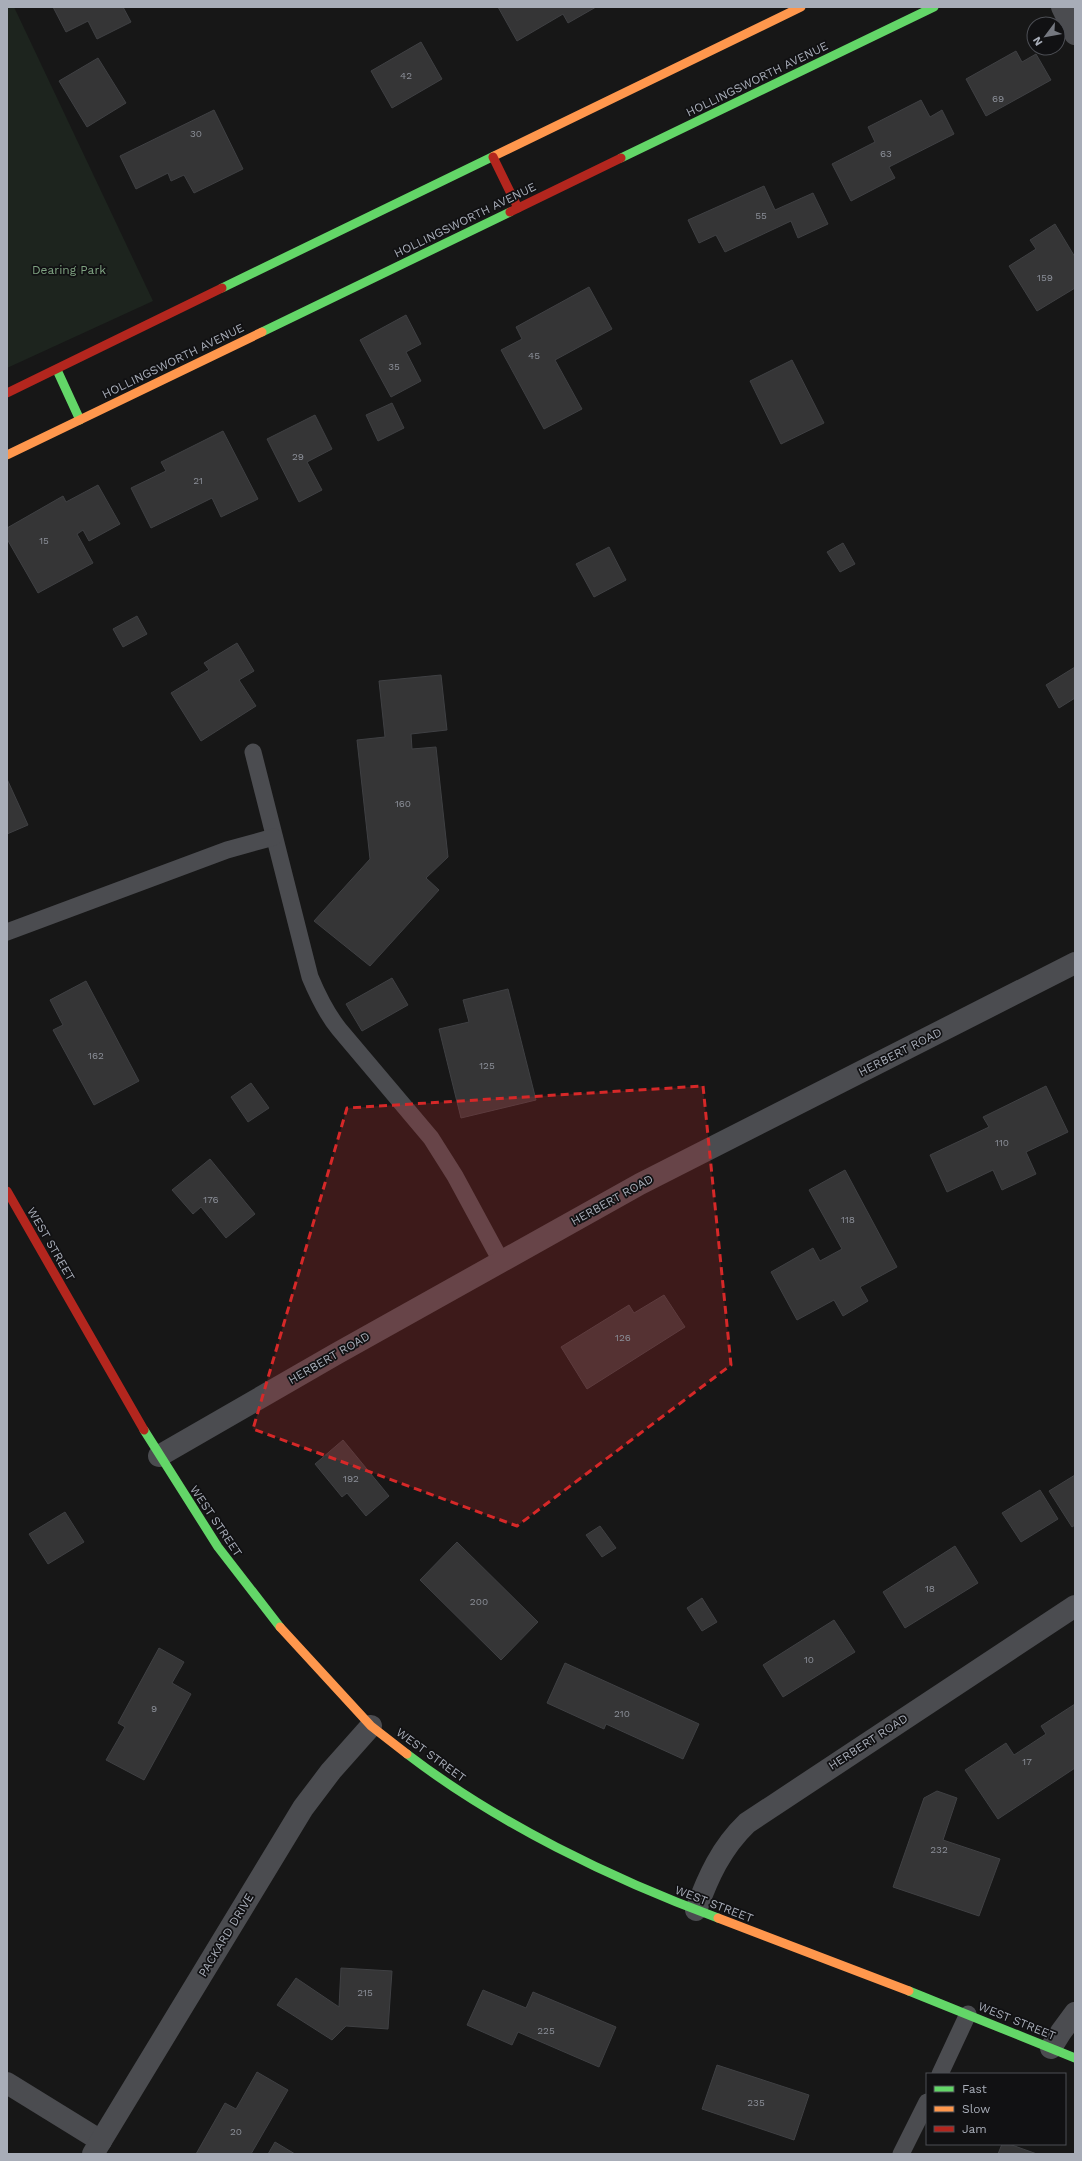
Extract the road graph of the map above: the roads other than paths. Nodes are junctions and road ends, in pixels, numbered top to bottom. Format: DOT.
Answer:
graph roads {
  1 [pos="801,7"];
  2 [pos="934,7"];
  3 [pos="1062,7"];
  4 [pos="1075,34"];
  5 [pos="493,156"];
  6 [pos="518,208"];
  7 [pos="57,370"];
  8 [pos="7,394"];
  9 [pos="80,420"];
  10 [pos="7,456"];
  11 [pos="253,752"];
  12 [pos="274,838"];
  13 [pos="7,932"];
  14 [pos="1075,963"];
  15 [pos="8,1193"];
  16 [pos="501,1261"];
  17 [pos="159,1456"];
  18 [pos="1075,1606"];
  19 [pos="371,1726"];
  20 [pos="696,1910"];
  21 [pos="1075,2013"];
  22 [pos="968,2014"];
  23 [pos="1051,2048"];
  24 [pos="1075,2058"];
  25 [pos="940,2073"];
  26 [pos="7,2083"];
  27 [pos="926,2104"];
  28 [pos="97,2147"];
  29 [pos="901,2154"];
  1 -- 5 [label="street"];
  2 -- 6 [label="street, HOLLINGSWORTH AVENUE"];
  3 -- 4 [label="street"];
  5 -- 6 [label="street"];
  5 -- 7 [label="street"];
  6 -- 9 [label="street, HOLLINGSWORTH AVENUE"];
  7 -- 8 [label="street"];
  7 -- 9 [label="street"];
  9 -- 10 [label="street, HOLLINGSWORTH AVENUE"];
  11 -- 12 [label="lane"];
  12 -- 13 [label="lane"];
  12 -- 16 [label="lane"];
  14 -- 16 [label="street, HERBERT ROAD"];
  15 -- 17 [label="street, WEST STREET"];
  16 -- 17 [label="street, HERBERT ROAD"];
  17 -- 19 [label="street, WEST STREET"];
  18 -- 20 [label="street, HERBERT ROAD"];
  19 -- 20 [label="street, WEST STREET"];
  19 -- 28 [label="street, PACKARD DRIVE"];
  20 -- 22 [label="street, WEST STREET"];
  21 -- 23 [label="street"];
  22 -- 23 [label="street, WEST STREET"];
  22 -- 25 [label="lane"];
  23 -- 24 [label="street, WEST STREET"];
  26 -- 28 [label="street"];
  27 -- 29 [label="lane"];
}
